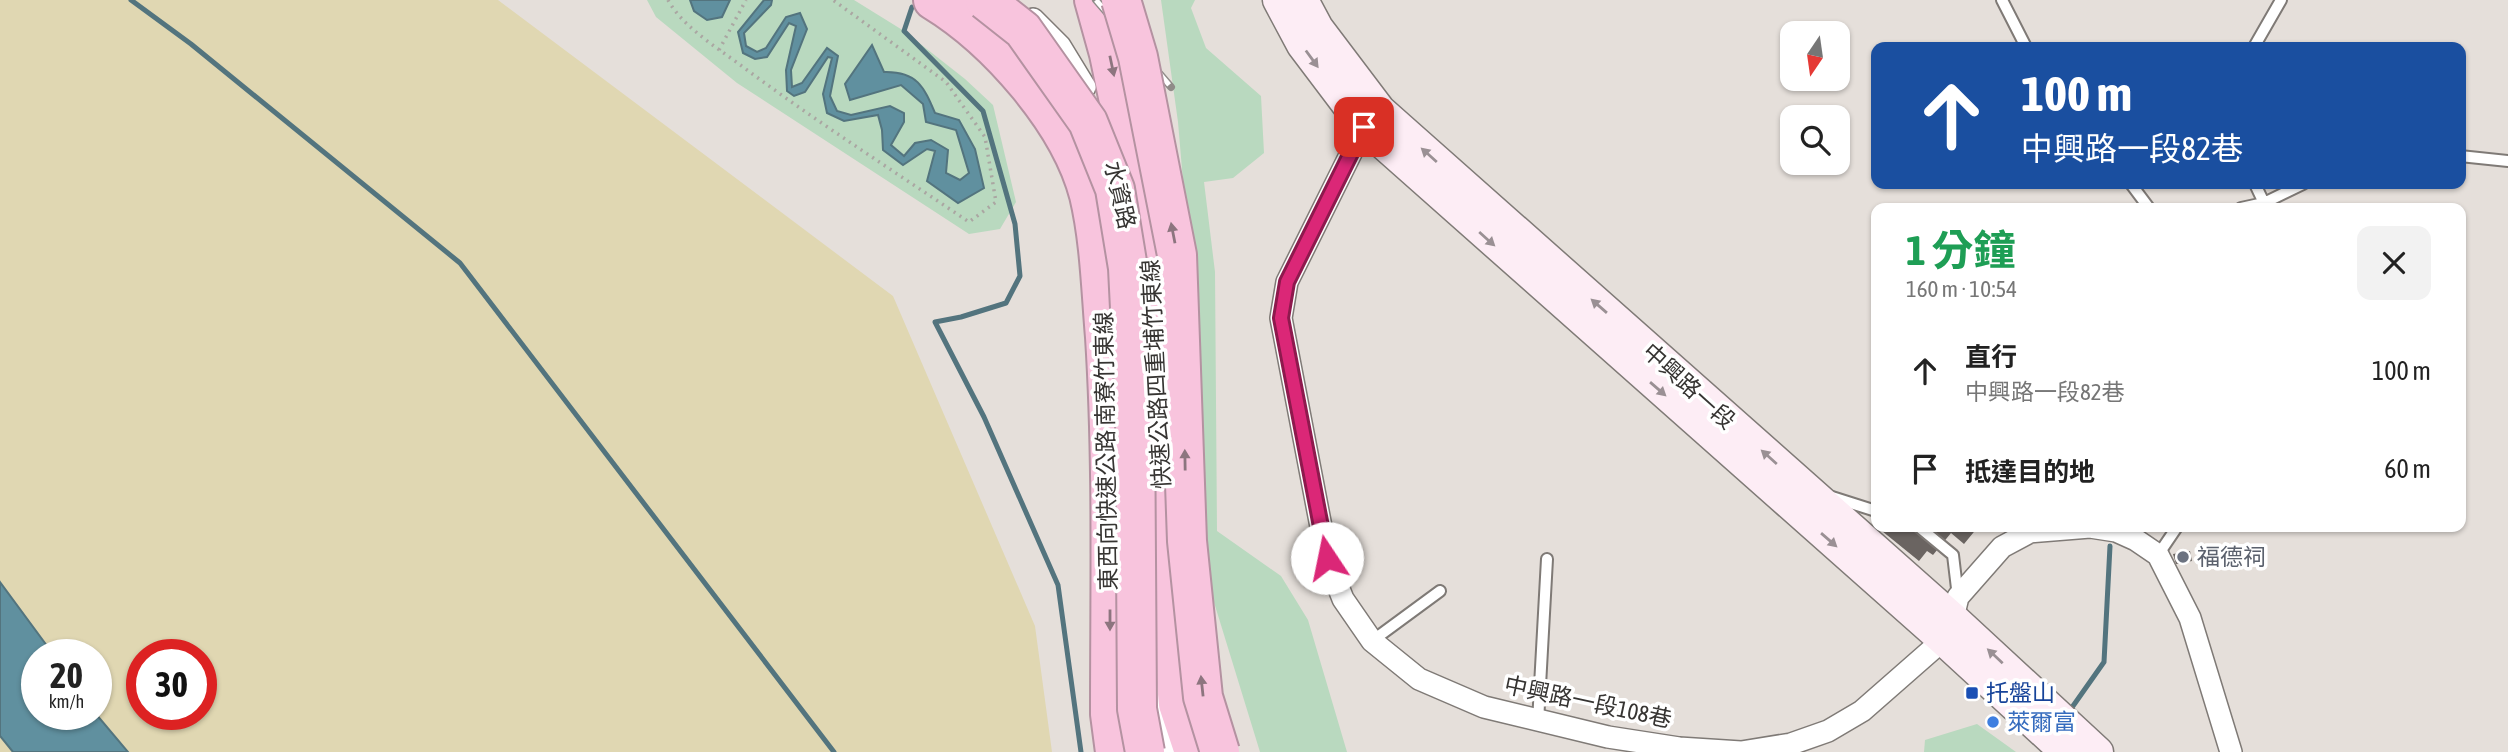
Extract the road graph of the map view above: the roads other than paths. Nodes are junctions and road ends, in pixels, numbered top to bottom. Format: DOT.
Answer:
graph roads {
  1 [pos="933,0"];
  2 [pos="958,0"];
  3 [pos="985,0"];
  4 [pos="1014,0"];
  5 [pos="1094,0"];
  6 [pos="1121,0"];
  7 [pos="1278,0"];
  8 [pos="1303,0"];
  9 [pos="2002,0"];
  10 [pos="2281,0"];
  11 [pos="2023,42"];
  12 [pos="2257,42"];
  13 [pos="1364,127"];
  14 [pos="2466,157"];
  15 [pos="2508,161"];
  16 [pos="2257,189"];
  17 [pos="2293,189"];
  18 [pos="2264,203"];
  19 [pos="1804,489"];
  20 [pos="1871,509"];
  21 [pos="1925,532"];
  22 [pos="2030,532"];
  23 [pos="2118,532"];
  24 [pos="2174,532"];
  25 [pos="2158,555"];
  26 [pos="1547,559"];
  27 [pos="1440,591"];
  28 [pos="1152,615"];
  29 [pos="1951,618"];
  30 [pos="1372,641"];
  31 [pos="1538,722"];
  32 [pos="1115,752"];
  33 [pos="1145,752"];
  34 [pos="1168,752"];
  35 [pos="1194,752"];
  36 [pos="1220,752"];
  37 [pos="2065,752"];
  38 [pos="2098,752"];
  39 [pos="2231,752"];
  1 -- 32 [label="highway, 東西向快速公路 南寮竹東線, one-way"];
  2 -- 28 [label="street, 水資路"];
  3 -- 33 [label="highway, 東西向快速公路 南寮竹東線, bridge"];
  4 -- 28 [label="street, 水資路"];
  5 -- 35 [label="highway, 快速公路四重埔竹東線, one-way"];
  36 -- 6 [label="highway, 快速公路四重埔竹東線, one-way, bridge"];
  7 -- 13 [label="main road, 中興路一段, one-way"];
  19 -- 8 [label="main road, 中興路一段, one-way"];
  9 -- 11 [label="lane"];
  10 -- 12 [label="lane"];
  13 -- 29 [label="main road, 中興路一段, one-way"];
  13 -- 30 [label="street, 中興路一段108巷"];
  14 -- 15 [label="lane"];
  16 -- 18 [label="lane"];
  17 -- 18 [label="lane"];
  19 -- 20 [label="lane"];
  19 -- 29 [label="main road, 中興路一段"];
  21 -- 29 [label="lane"];
  22 -- 29 [label="street, 中興路一段108巷"];
  23 -- 25 [label="street, 中興路一段108巷"];
  24 -- 25 [label="lane"];
  25 -- 39 [label="street"];
  26 -- 31 [label="lane"];
  27 -- 30 [label="lane"];
  28 -- 34 [label="street, 水資路"];
  29 -- 31 [label="street, 中興路一段108巷"];
  29 -- 37 [label="main road, 中興路一段"];
  38 -- 29 [label="main road, 中興路一段, one-way"];
  30 -- 31 [label="street, 中興路一段108巷"];
}
